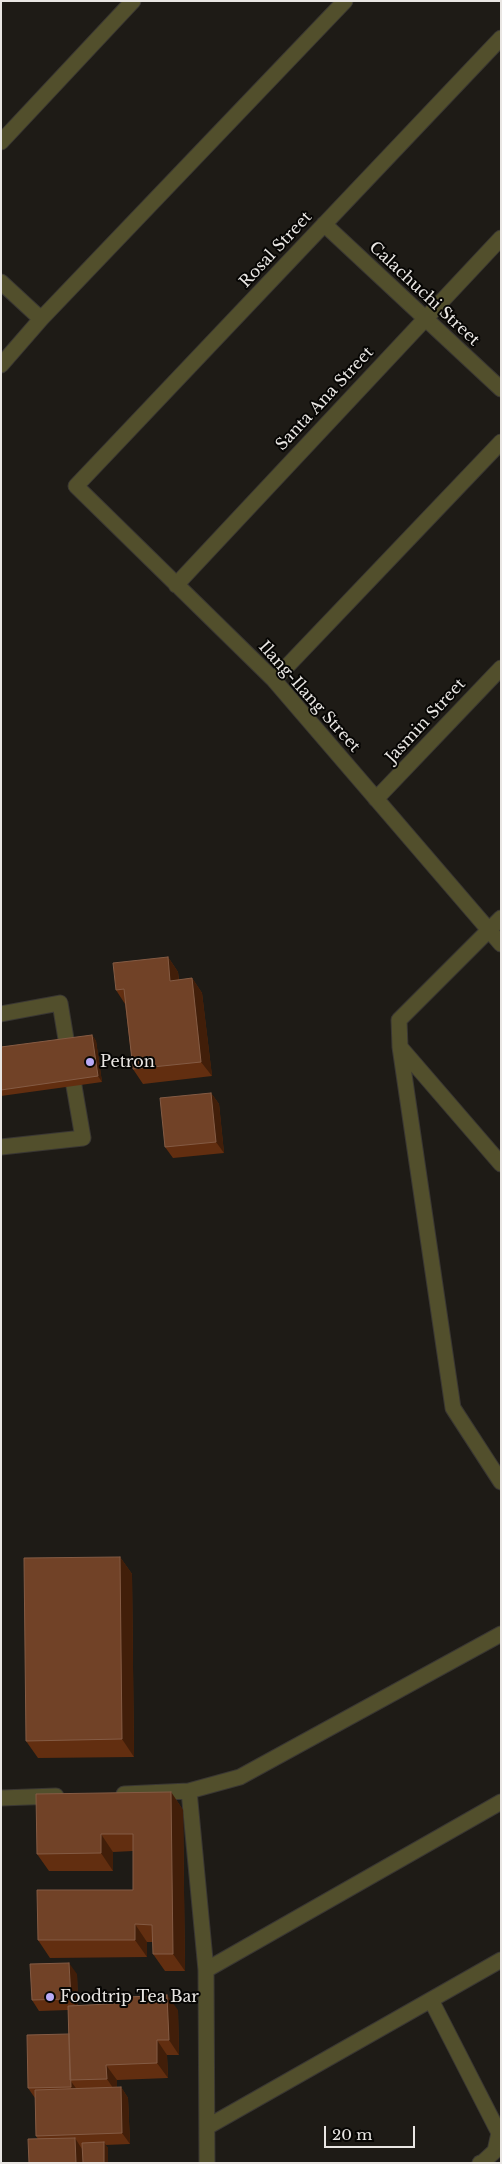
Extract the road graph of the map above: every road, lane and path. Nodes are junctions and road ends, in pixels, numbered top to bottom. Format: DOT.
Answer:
graph roads {
  1 [pos="133,1"];
  2 [pos="345,1"];
  3 [pos="501,38"];
  4 [pos="1,142"];
  5 [pos="324,224"];
  6 [pos="501,238"];
  7 [pos="1,282"];
  8 [pos="41,319"];
  9 [pos="425,319"];
  10 [pos="1,365"];
  11 [pos="501,389"];
  12 [pos="501,442"];
  13 [pos="76,486"];
  14 [pos="176,584"];
  15 [pos="501,668"];
  16 [pos="274,680"];
  17 [pos="376,799"];
  18 [pos="501,918"];
  19 [pos="488,929"];
  20 [pos="501,944"];
  21 [pos="1,1014"];
  22 [pos="68,1045"];
  23 [pos="400,1047"];
  24 [pos="74,1086"];
  25 [pos="1,1147"];
  26 [pos="501,1164"];
  27 [pos="501,1482"];
  28 [pos="501,1634"];
  29 [pos="189,1791"];
  30 [pos="110,1794"];
  31 [pos="70,1796"];
  32 [pos="1,1798"];
  33 [pos="501,1802"];
  34 [pos="501,1960"];
  35 [pos="206,1970"];
  36 [pos="431,2000"];
  37 [pos="207,2127"];
  38 [pos="207,2163"];
  39 [pos="480,2163"];
  1 -- 4 [label="street"];
  2 -- 8 [label="street"];
  3 -- 5 [label="street, Rosal Street"];
  5 -- 9 [label="street, Calachuchi Street"];
  5 -- 13 [label="street, Rosal Street"];
  6 -- 9 [label="street, Santa Ana Street"];
  7 -- 8 [label="street"];
  8 -- 10 [label="street"];
  9 -- 11 [label="street, Calachuchi Street"];
  9 -- 14 [label="street, Santa Ana Street"];
  12 -- 16 [label="street"];
  13 -- 14 [label="street, Ilang-Ilang Street"];
  14 -- 16 [label="street, Ilang-Ilang Street"];
  15 -- 17 [label="street, Jasmin Street"];
  16 -- 17 [label="street, Ilang-Ilang Street"];
  17 -- 19 [label="street, Ilang-Ilang Street"];
  18 -- 19 [label="street"];
  19 -- 20 [label="street, Ilang-Ilang Street"];
  19 -- 23 [label="street"];
  21 -- 22 [label="street"];
  23 -- 26 [label="street"];
  23 -- 27 [label="street"];
  24 -- 25 [label="street"];
  28 -- 29 [label="street"];
  29 -- 30 [label="street"];
  29 -- 35 [label="street"];
  31 -- 32 [label="street"];
  33 -- 35 [label="street"];
  34 -- 36 [label="street"];
  35 -- 37 [label="street"];
  36 -- 37 [label="street"];
  36 -- 39 [label="street"];
  37 -- 38 [label="street"];
}
